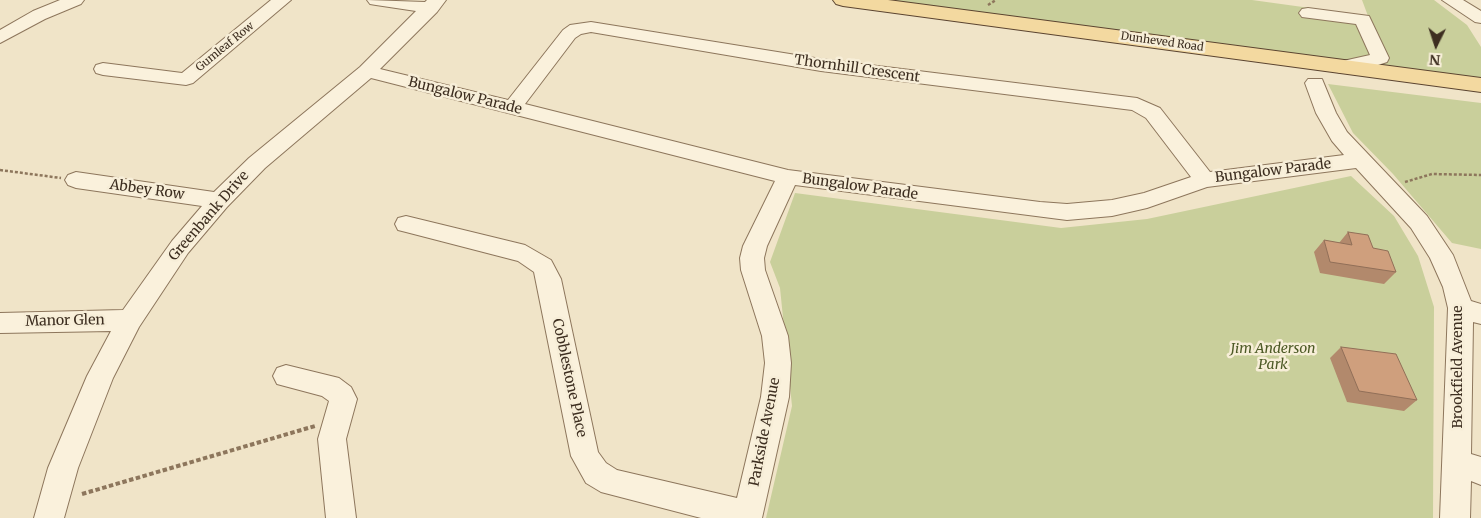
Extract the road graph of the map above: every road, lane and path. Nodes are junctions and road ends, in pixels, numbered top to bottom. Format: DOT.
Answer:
graph roads {
  1 [pos="75,0"];
  2 [pos="282,0"];
  3 [pos="376,0"];
  4 [pos="843,0"];
  5 [pos="434,4"];
  6 [pos="1457,5"];
  7 [pos="1308,13"];
  8 [pos="1481,18"];
  9 [pos="0,38"];
  10 [pos="1341,67"];
  11 [pos="103,68"];
  12 [pos="367,71"];
  13 [pos="1315,83"];
  14 [pos="1481,85"];
  15 [pos="512,108"];
  16 [pos="1359,160"];
  17 [pos="0,170"];
  18 [pos="1481,175"];
  19 [pos="788,178"];
  20 [pos="76,180"];
  21 [pos="1205,180"];
  22 [pos="1398,183"];
  23 [pos="219,201"];
  24 [pos="406,224"];
  25 [pos="1471,311"];
  26 [pos="130,320"];
  27 [pos="0,323"];
  28 [pos="286,376"];
  29 [pos="339,413"];
  30 [pos="1469,466"];
  31 [pos="82,494"];
  32 [pos="748,516"];
  33 [pos="49,518"];
  34 [pos="341,518"];
  35 [pos="1456,518"];
  1 -- 9 [label="street"];
  2 -- 11 [label="street, Gumleaf Row"];
  3 -- 5 [label="street"];
  4 -- 10 [label="main road, Dunheved Road"];
  5 -- 12 [label="street, Greenbank Drive"];
  6 -- 8 [label="street"];
  7 -- 10 [label="street"];
  10 -- 14 [label="main road, Dunheved Road"];
  12 -- 15 [label="street, Bungalow Parade"];
  12 -- 23 [label="street, Greenbank Drive"];
  13 -- 16 [label="street, Brookfield Avenue"];
  15 -- 19 [label="street, Bungalow Parade"];
  15 -- 21 [label="street, Thornhill Crescent"];
  16 -- 21 [label="street, Bungalow Parade"];
  16 -- 25 [label="street, Brookfield Avenue"];
  17 -- 20 [label="path"];
  18 -- 22 [label="path"];
  19 -- 21 [label="street, Bungalow Parade"];
  19 -- 32 [label="street, Parkside Avenue"];
  20 -- 23 [label="street, Abbey Row"];
  23 -- 26 [label="street, Greenbank Drive"];
  24 -- 32 [label="street, Cobblestone Place"];
  25 -- 30 [label="street, Brookfield Avenue"];
  26 -- 27 [label="street, Manor Glen"];
  26 -- 33 [label="street, Greenbank Drive"];
  28 -- 29 [label="street"];
  29 -- 31 [label="path"];
  29 -- 34 [label="street"];
  30 -- 35 [label="street, Brookfield Avenue"];
}
